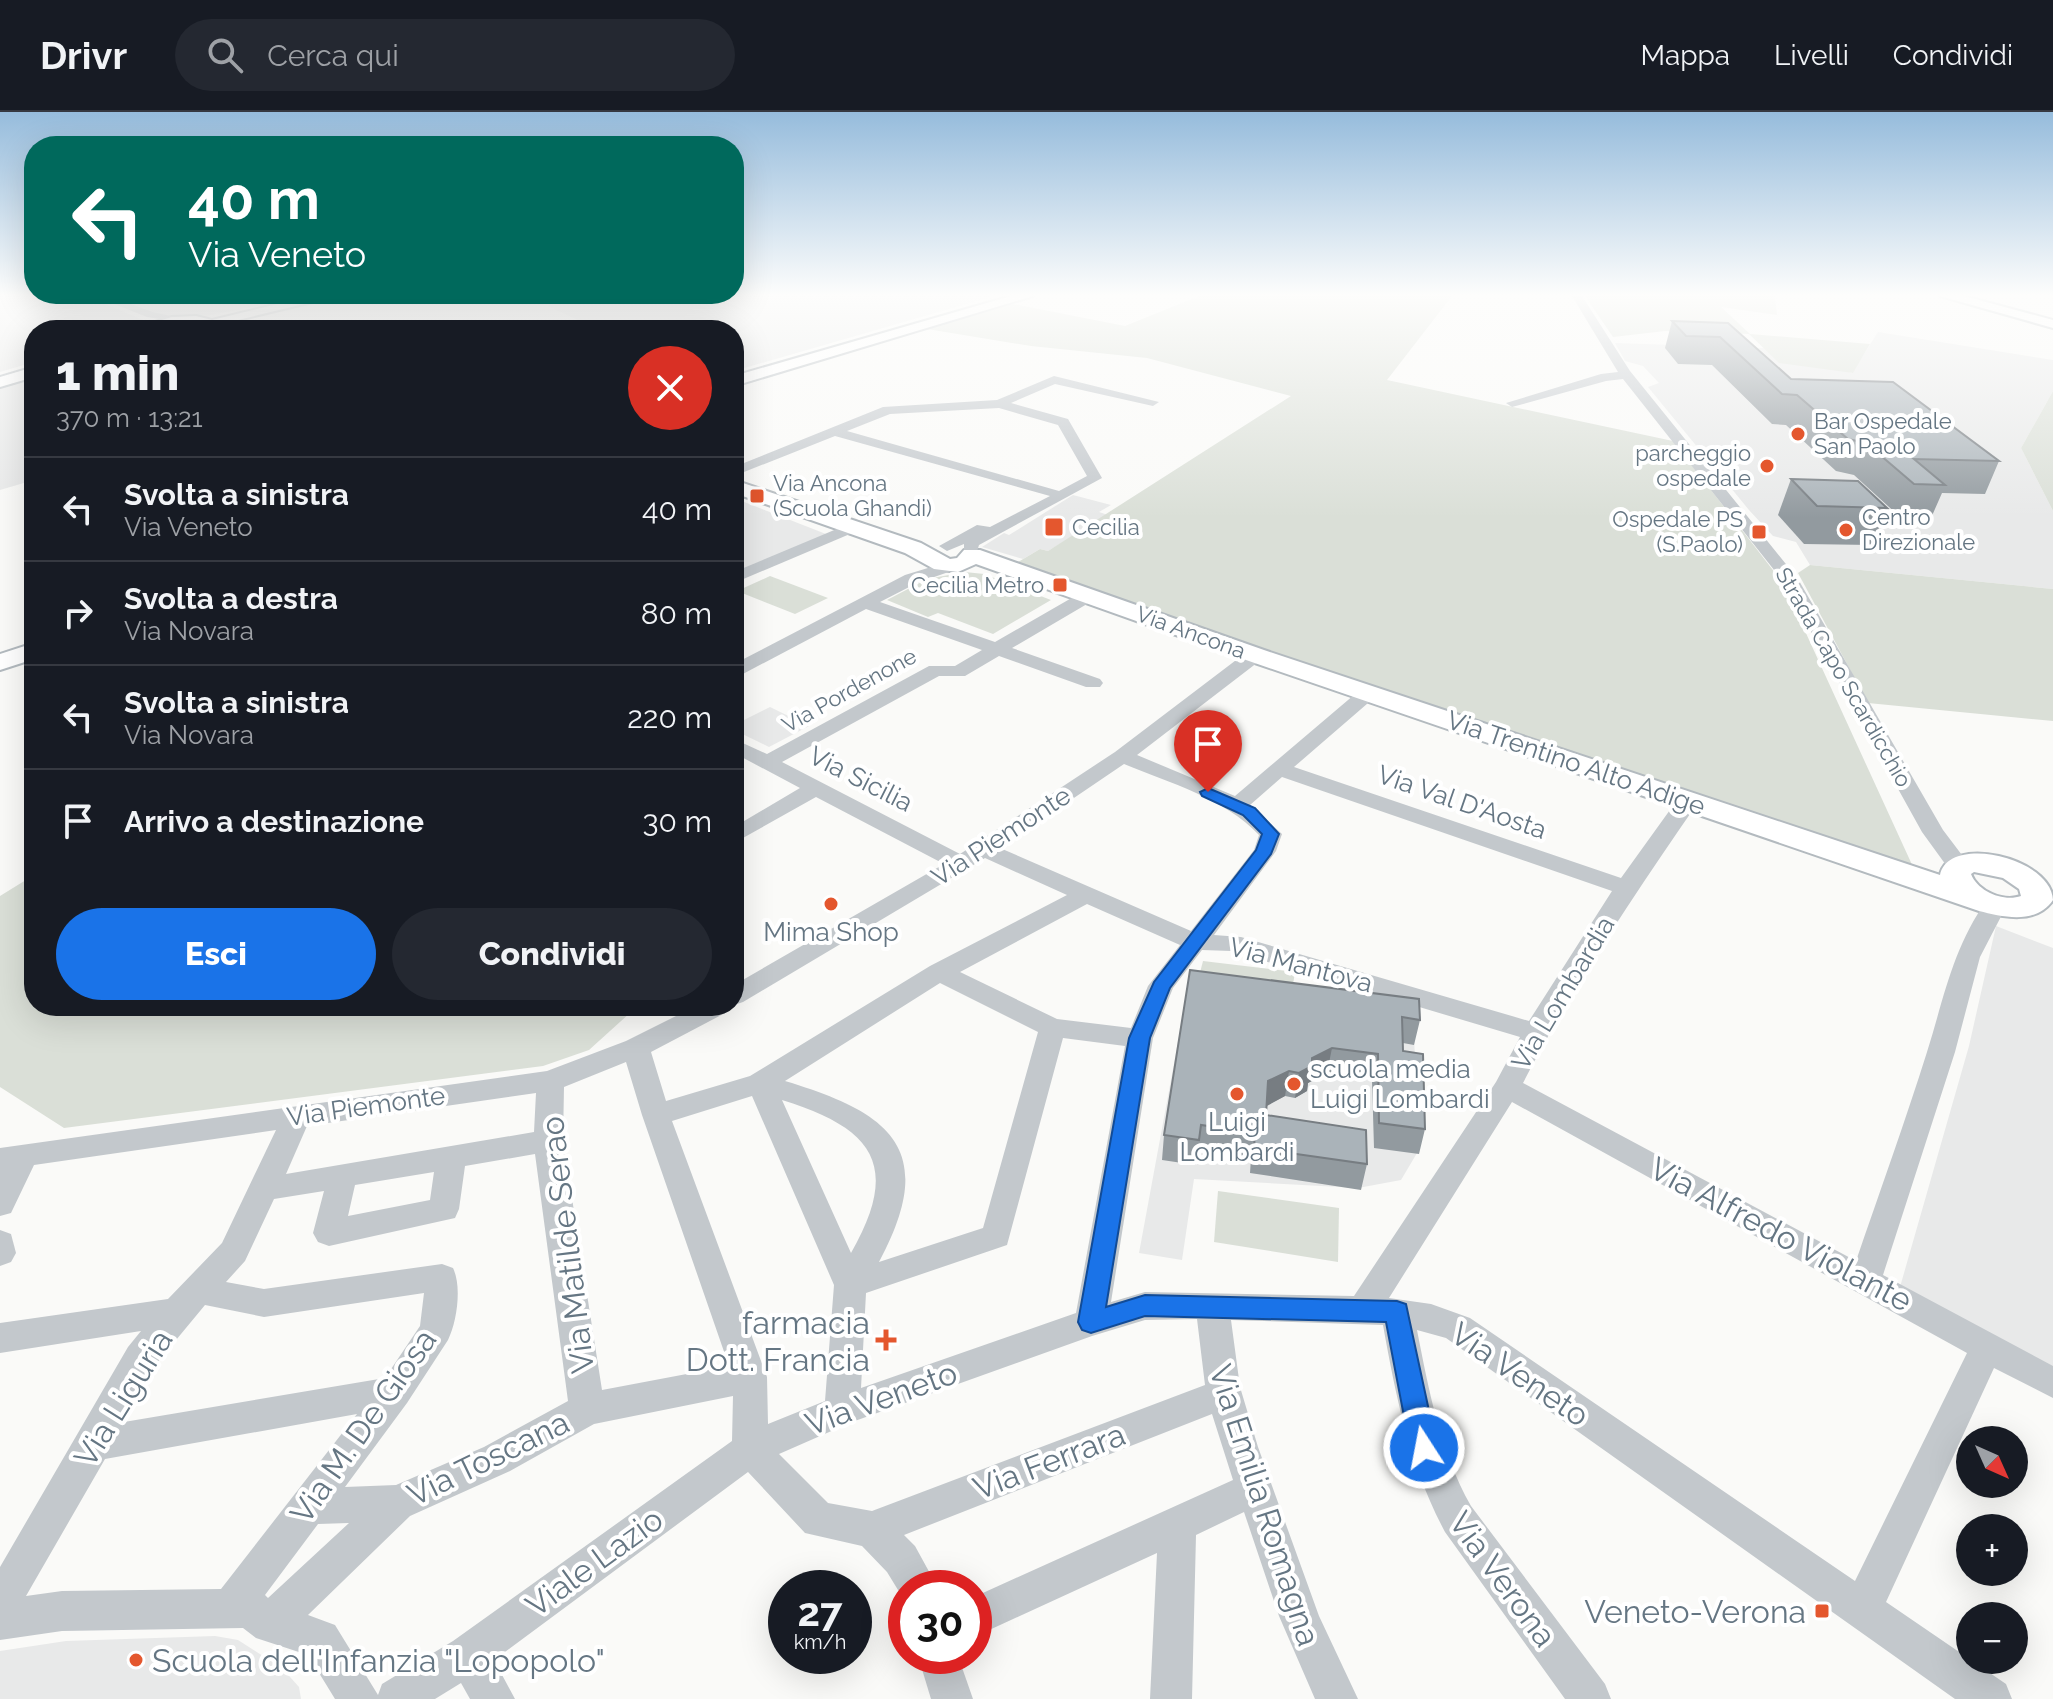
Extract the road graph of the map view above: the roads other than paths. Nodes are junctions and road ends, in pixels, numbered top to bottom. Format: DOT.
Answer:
graph roads {
  1 [pos="772,370"];
  2 [pos="1623,370"];
  3 [pos="24,372"];
  4 [pos="1626,375"];
  5 [pos="744,378"];
  6 [pos="0,379"];
  7 [pos="1031,401"];
  8 [pos="1153,402"];
  9 [pos="1512,403"];
  10 [pos="999,404"];
  11 [pos="1056,420"];
  12 [pos="834,432"];
  13 [pos="744,468"];
  14 [pos="1091,471"];
  15 [pos="744,483"];
  16 [pos="744,490"];
  17 [pos="1052,492"];
  18 [pos="851,528"];
  19 [pos="961,556"];
  20 [pos="925,564"];
  21 [pos="744,574"];
  22 [pos="1081,600"];
  23 [pos="866,603"];
  24 [pos="995,650"];
  25 [pos="24,654"];
  26 [pos="1255,655"];
  27 [pos="0,663"];
  28 [pos="744,666"];
  29 [pos="1093,683"];
  30 [pos="1368,693"];
  31 [pos="744,750"];
  32 [pos="1122,756"];
  33 [pos="767,762"];
  34 [pos="1279,769"];
  35 [pos="816,788"];
  36 [pos="1688,801"];
  37 [pos="1237,805"];
  38 [pos="744,830"];
  39 [pos="1933,832"];
  40 [pos="983,849"];
  41 [pos="961,864"];
  42 [pos="2007,870"];
  43 [pos="2053,875"];
  44 [pos="1970,886"];
  45 [pos="1626,888"];
  46 [pos="1085,895"];
  47 [pos="2040,912"];
  48 [pos="1195,942"];
  49 [pos="939,972"];
  50 [pos="744,990"];
  51 [pos="682,1016"];
  52 [pos="1052,1028"];
  53 [pos="1536,1032"];
  54 [pos="1140,1038"];
  55 [pos="636,1048"];
  56 [pos="550,1081"];
  57 [pos="760,1083"];
  58 [pos="1507,1087"];
  59 [pos="298,1115"];
  60 [pos="656,1115"];
  61 [pos="548,1141"];
  62 [pos="12,1157"];
  63 [pos="451,1157"];
  64 [pos="342,1176"];
  65 [pos="264,1189"];
  66 [pos="0,1204"];
  67 [pos="0,1243"];
  68 [pos="0,1253"];
  69 [pos="1866,1279"];
  70 [pos="850,1285"];
  71 [pos="189,1301"];
  72 [pos="1214,1305"];
  73 [pos="1380,1310"];
  74 [pos="1091,1322"];
  75 [pos="0,1338"];
  76 [pos="1987,1347"];
  77 [pos="750,1377"];
  78 [pos="2053,1383"];
  79 [pos="395,1392"];
  80 [pos="1225,1393"];
  81 [pos="587,1409"];
  82 [pos="842,1410"];
  83 [pos="94,1444"];
  84 [pos="750,1449"];
  85 [pos="1254,1489"];
  86 [pos="397,1503"];
  87 [pos="311,1506"];
  88 [pos="1177,1524"];
  89 [pos="872,1529"];
  90 [pos="907,1570"];
  91 [pos="0,1604"];
  92 [pos="230,1609"];
  93 [pos="992,1609"];
  94 [pos="1862,1609"];
  95 [pos="0,1620"];
  96 [pos="270,1624"];
  97 [pos="467,1655"];
  98 [pos="944,1674"];
  99 [pos="359,1699"];
  100 [pos="397,1699"];
  101 [pos="494,1699"];
  102 [pos="952,1699"];
  103 [pos="1171,1699"];
  104 [pos="1337,1699"];
  105 [pos="1590,1699"];
  106 [pos="1991,1699"];
  1 -- 5 [label="street"];
  2 -- 4 [label="street, Strada Capo Scardicchio"];
  3 -- 6 [label="street"];
  4 -- 9 [label="street"];
  4 -- 39 [label="street, Strada Capo Scardicchio"];
  7 -- 11 [label="street"];
  8 -- 10 [label="street"];
  10 -- 11 [label="street"];
  10 -- 12 [label="street"];
  11 -- 14 [label="street"];
  12 -- 13 [label="street"];
  12 -- 17 [label="street"];
  14 -- 17 [label="street"];
  14 -- 19 [label="street"];
  15 -- 19 [label="street, Via Ancona"];
  16 -- 18 [label="street"];
  17 -- 19 [label="street"];
  18 -- 20 [label="street"];
  18 -- 21 [label="street"];
  19 -- 20 [label="street"];
  19 -- 22 [label="street, Via Ancona"];
  19 -- 26 [label="street, Via Ancona"];
  20 -- 23 [label="street"];
  22 -- 24 [label="street, Via Pordenone"];
  22 -- 26 [label="street, Via Ancona"];
  23 -- 24 [label="street"];
  23 -- 28 [label="street"];
  24 -- 29 [label="street"];
  24 -- 33 [label="street, Via Pordenone"];
  25 -- 27 [label="street"];
  26 -- 30 [label="street, Via Trentino Alto Adige"];
  26 -- 32 [label="street, Via Piemonte"];
  30 -- 34 [label="street"];
  30 -- 36 [label="street, Via Trentino Alto Adige"];
  31 -- 33 [label="street, Via Sicilia"];
  32 -- 37 [label="street"];
  32 -- 40 [label="street, Via Piemonte"];
  33 -- 35 [label="street, Via Sicilia"];
  34 -- 37 [label="street"];
  34 -- 45 [label="street, Via Val D'Aosta"];
  35 -- 38 [label="street"];
  35 -- 41 [label="street, Via Sicilia"];
  36 -- 44 [label="street, Via Trentino Alto Adige"];
  36 -- 45 [label="street, Via Lombardia"];
  37 -- 48 [label="street"];
  39 -- 42 [label="street"];
  39 -- 44 [label="street, Strada Capo Scardicchio"];
  40 -- 41 [label="street, Via Piemonte"];
  40 -- 46 [label="street, Via Mantova"];
  41 -- 50 [label="street, Via Piemonte"];
  42 -- 43 [label="street"];
  42 -- 44 [label="street"];
  42 -- 47 [label="street"];
  44 -- 47 [label="street"];
  44 -- 69 [label="street"];
  45 -- 53 [label="street, Via Lombardia"];
  46 -- 48 [label="street, Via Mantova"];
  46 -- 49 [label="street"];
  48 -- 53 [label="street, Via Mantova"];
  48 -- 54 [label="street"];
  49 -- 52 [label="street"];
  49 -- 57 [label="street"];
  51 -- 55 [label="street, Via Piemonte"];
  52 -- 54 [label="street"];
  52 -- 70 [label="street"];
  53 -- 58 [label="street, Via Lombardia"];
  54 -- 74 [label="street"];
  55 -- 56 [label="street, Via Piemonte"];
  55 -- 60 [label="street"];
  56 -- 59 [label="street, Via Piemonte"];
  56 -- 61 [label="street, Via Matilde Serao"];
  57 -- 60 [label="street"];
  57 -- 70 [label="street"];
  57 -- 70 [label="street"];
  58 -- 69 [label="street, Via Alfredo Violante"];
  58 -- 73 [label="street, Via Lombardia"];
  59 -- 62 [label="street, Via Piemonte"];
  59 -- 65 [label="street, Via Liguria"];
  60 -- 77 [label="street"];
  61 -- 63 [label="street"];
  61 -- 81 [label="street, Via Matilde Serao"];
  62 -- 66 [label="street"];
  63 -- 64 [label="street"];
  63 -- 64 [label="street"];
  64 -- 65 [label="street"];
  65 -- 71 [label="street, Via Liguria"];
  67 -- 68 [label="street"];
  69 -- 76 [label="street, Via Alfredo Violante"];
  70 -- 82 [label="street"];
  71 -- 75 [label="street"];
  71 -- 79 [label="street, Via M. De Giosa"];
  71 -- 83 [label="street, Via Liguria"];
  72 -- 73 [label="street, Via Veneto"];
  72 -- 74 [label="street, Via Veneto"];
  72 -- 80 [label="street, Via Emilia Romagna"];
  73 -- 94 [label="street, Via Veneto"];
  73 -- 105 [label="street, Via Verona"];
  74 -- 82 [label="street, Via Veneto"];
  76 -- 78 [label="street, Via Alfredo Violante"];
  76 -- 94 [label="street"];
  77 -- 81 [label="street, Via Toscana"];
  77 -- 84 [label="street"];
  79 -- 83 [label="street"];
  79 -- 87 [label="street, Via M. De Giosa"];
  80 -- 85 [label="street, Via Emilia Romagna"];
  80 -- 89 [label="street, Via Ferrara"];
  81 -- 86 [label="street, Via Toscana"];
  82 -- 84 [label="street, Via Veneto"];
  83 -- 91 [label="street, Via Liguria"];
  84 -- 89 [label="street"];
  84 -- 97 [label="street, Viale Lazio"];
  85 -- 88 [label="street"];
  85 -- 104 [label="street, Via Emilia Romagna"];
  86 -- 87 [label="street"];
  86 -- 96 [label="street, Via Toscana"];
  87 -- 92 [label="street, Via M. De Giosa"];
  88 -- 93 [label="street"];
  88 -- 103 [label="street"];
  89 -- 90 [label="street"];
  92 -- 95 [label="street"];
  92 -- 96 [label="street"];
  94 -- 106 [label="street, Via Veneto"];
  96 -- 99 [label="street"];
  97 -- 100 [label="street, Viale Lazio"];
  97 -- 101 [label="street"];
  98 -- 102 [label="street"];
}
